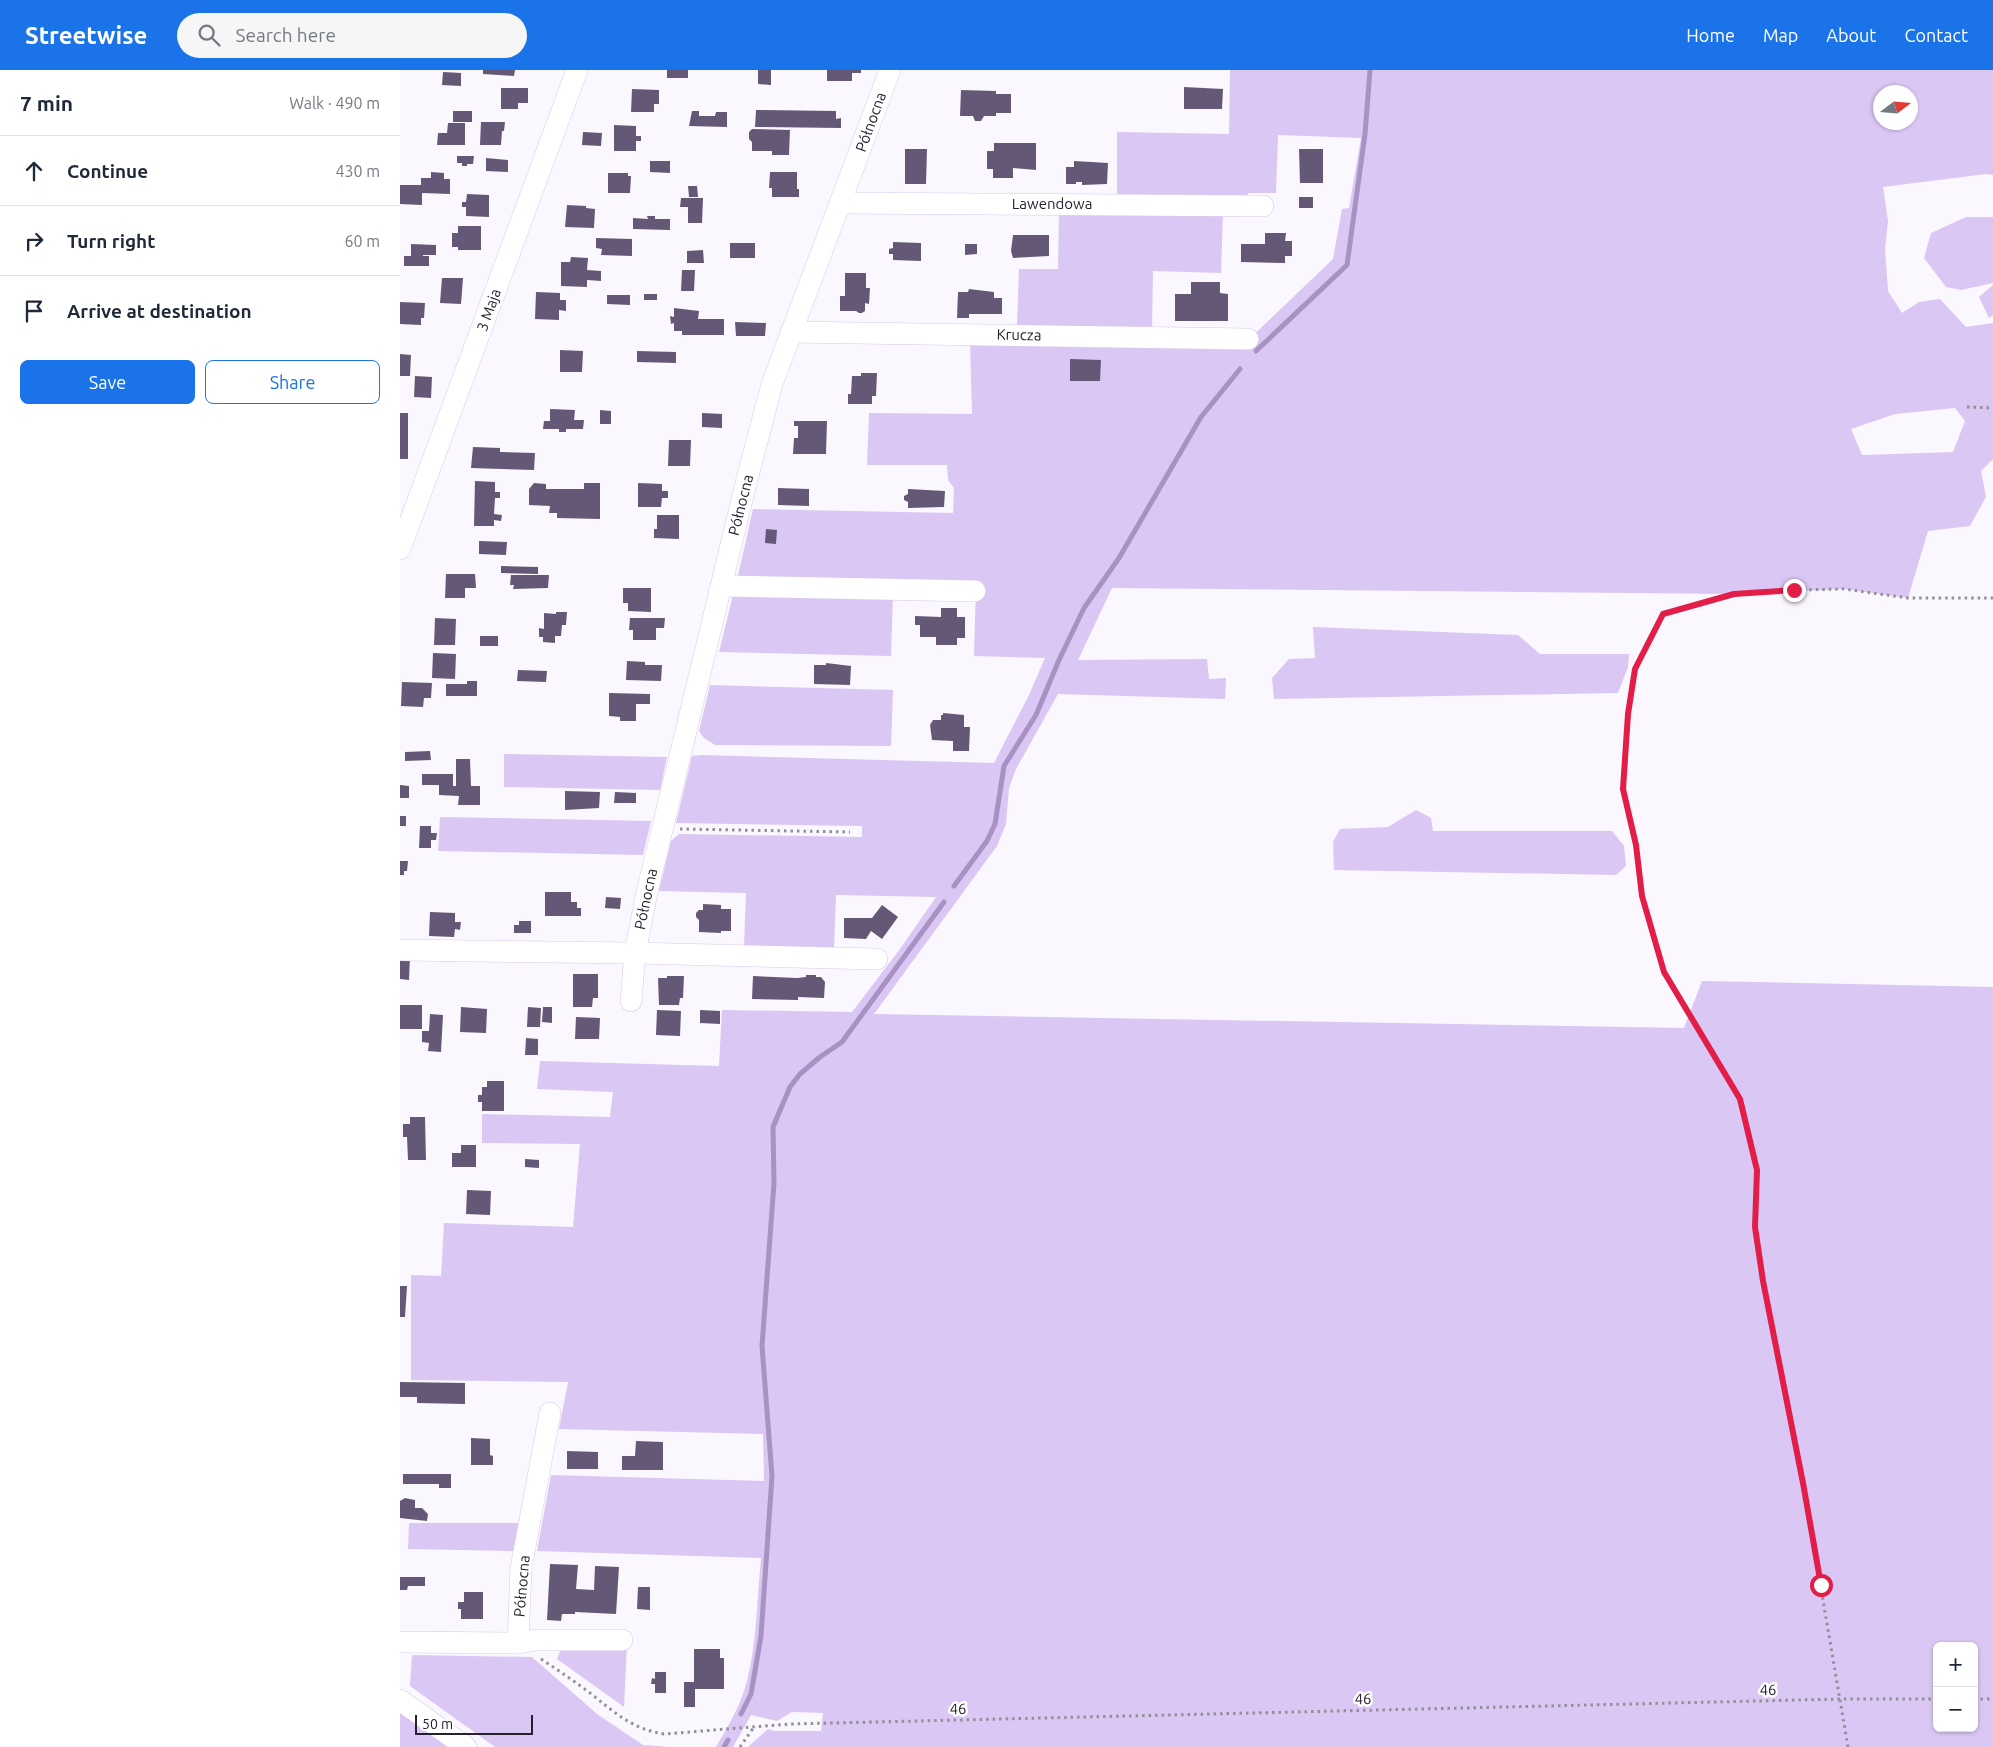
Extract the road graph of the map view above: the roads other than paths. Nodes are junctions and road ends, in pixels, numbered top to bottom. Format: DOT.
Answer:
graph roads {
  1 [pos="577,70"];
  2 [pos="890,70"];
  3 [pos="841,203"];
  4 [pos="1263,206"];
  5 [pos="791,332"];
  6 [pos="1248,338"];
  7 [pos="400,549"];
  8 [pos="721,586"];
  9 [pos="975,591"];
  10 [pos="400,950"];
  11 [pos="635,953"];
  12 [pos="877,959"];
  13 [pos="631,1002"];
  14 [pos="550,1413"];
  15 [pos="622,1640"];
  16 [pos="400,1642"];
  17 [pos="518,1643"];
  18 [pos="400,1700"];
  19 [pos="466,1747"];
  1 -- 7 [label="street, 3 Maja"];
  2 -- 3 [label="street, Północna"];
  3 -- 4 [label="street, Lawendowa"];
  3 -- 5 [label="street, Północna"];
  5 -- 6 [label="street, Krucza"];
  5 -- 8 [label="street, Północna"];
  8 -- 9 [label="street"];
  8 -- 11 [label="street, Północna"];
  10 -- 11 [label="street"];
  11 -- 12 [label="street"];
  11 -- 13 [label="street, Północna"];
  14 -- 17 [label="street, Północna"];
  15 -- 17 [label="street"];
  16 -- 17 [label="street"];
  18 -- 19 [label="street"];
}
